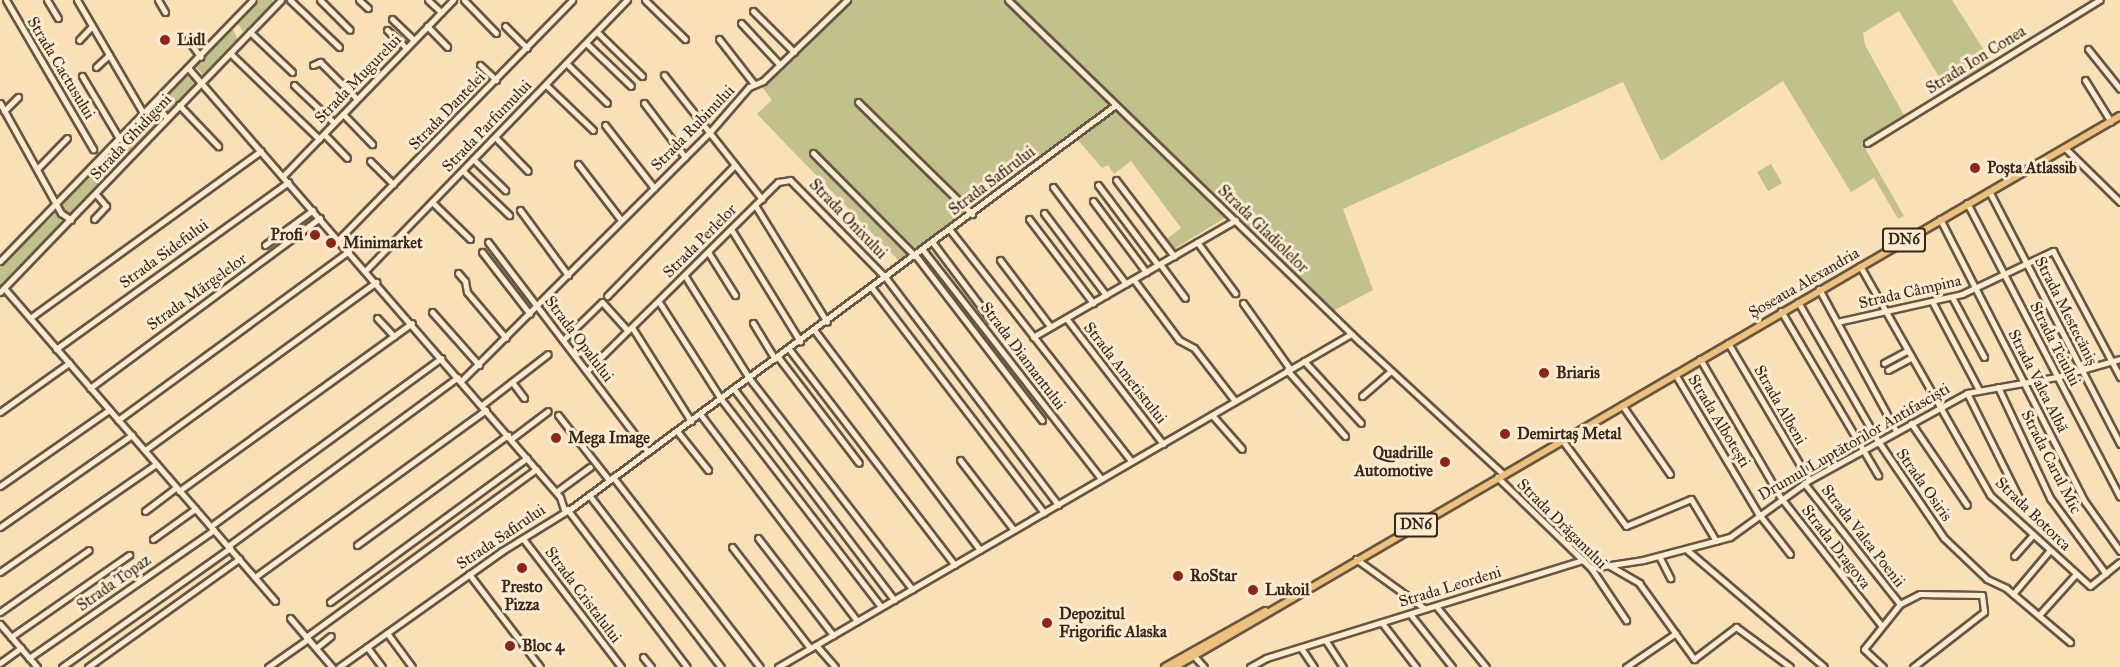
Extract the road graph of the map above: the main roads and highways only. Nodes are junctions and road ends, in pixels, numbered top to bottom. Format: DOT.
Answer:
graph roads {
  1 [pos="2120,116"];
  2 [pos="1274,607"];
  3 [pos="1165,667"];
  4 [pos="1175,667"];
  1 -- 2 [label="main road, Șoseaua Alexandria / DN6"];
  2 -- 3 [label="main road, DN6"];
  2 -- 4 [label="main road, DN6"];
}
